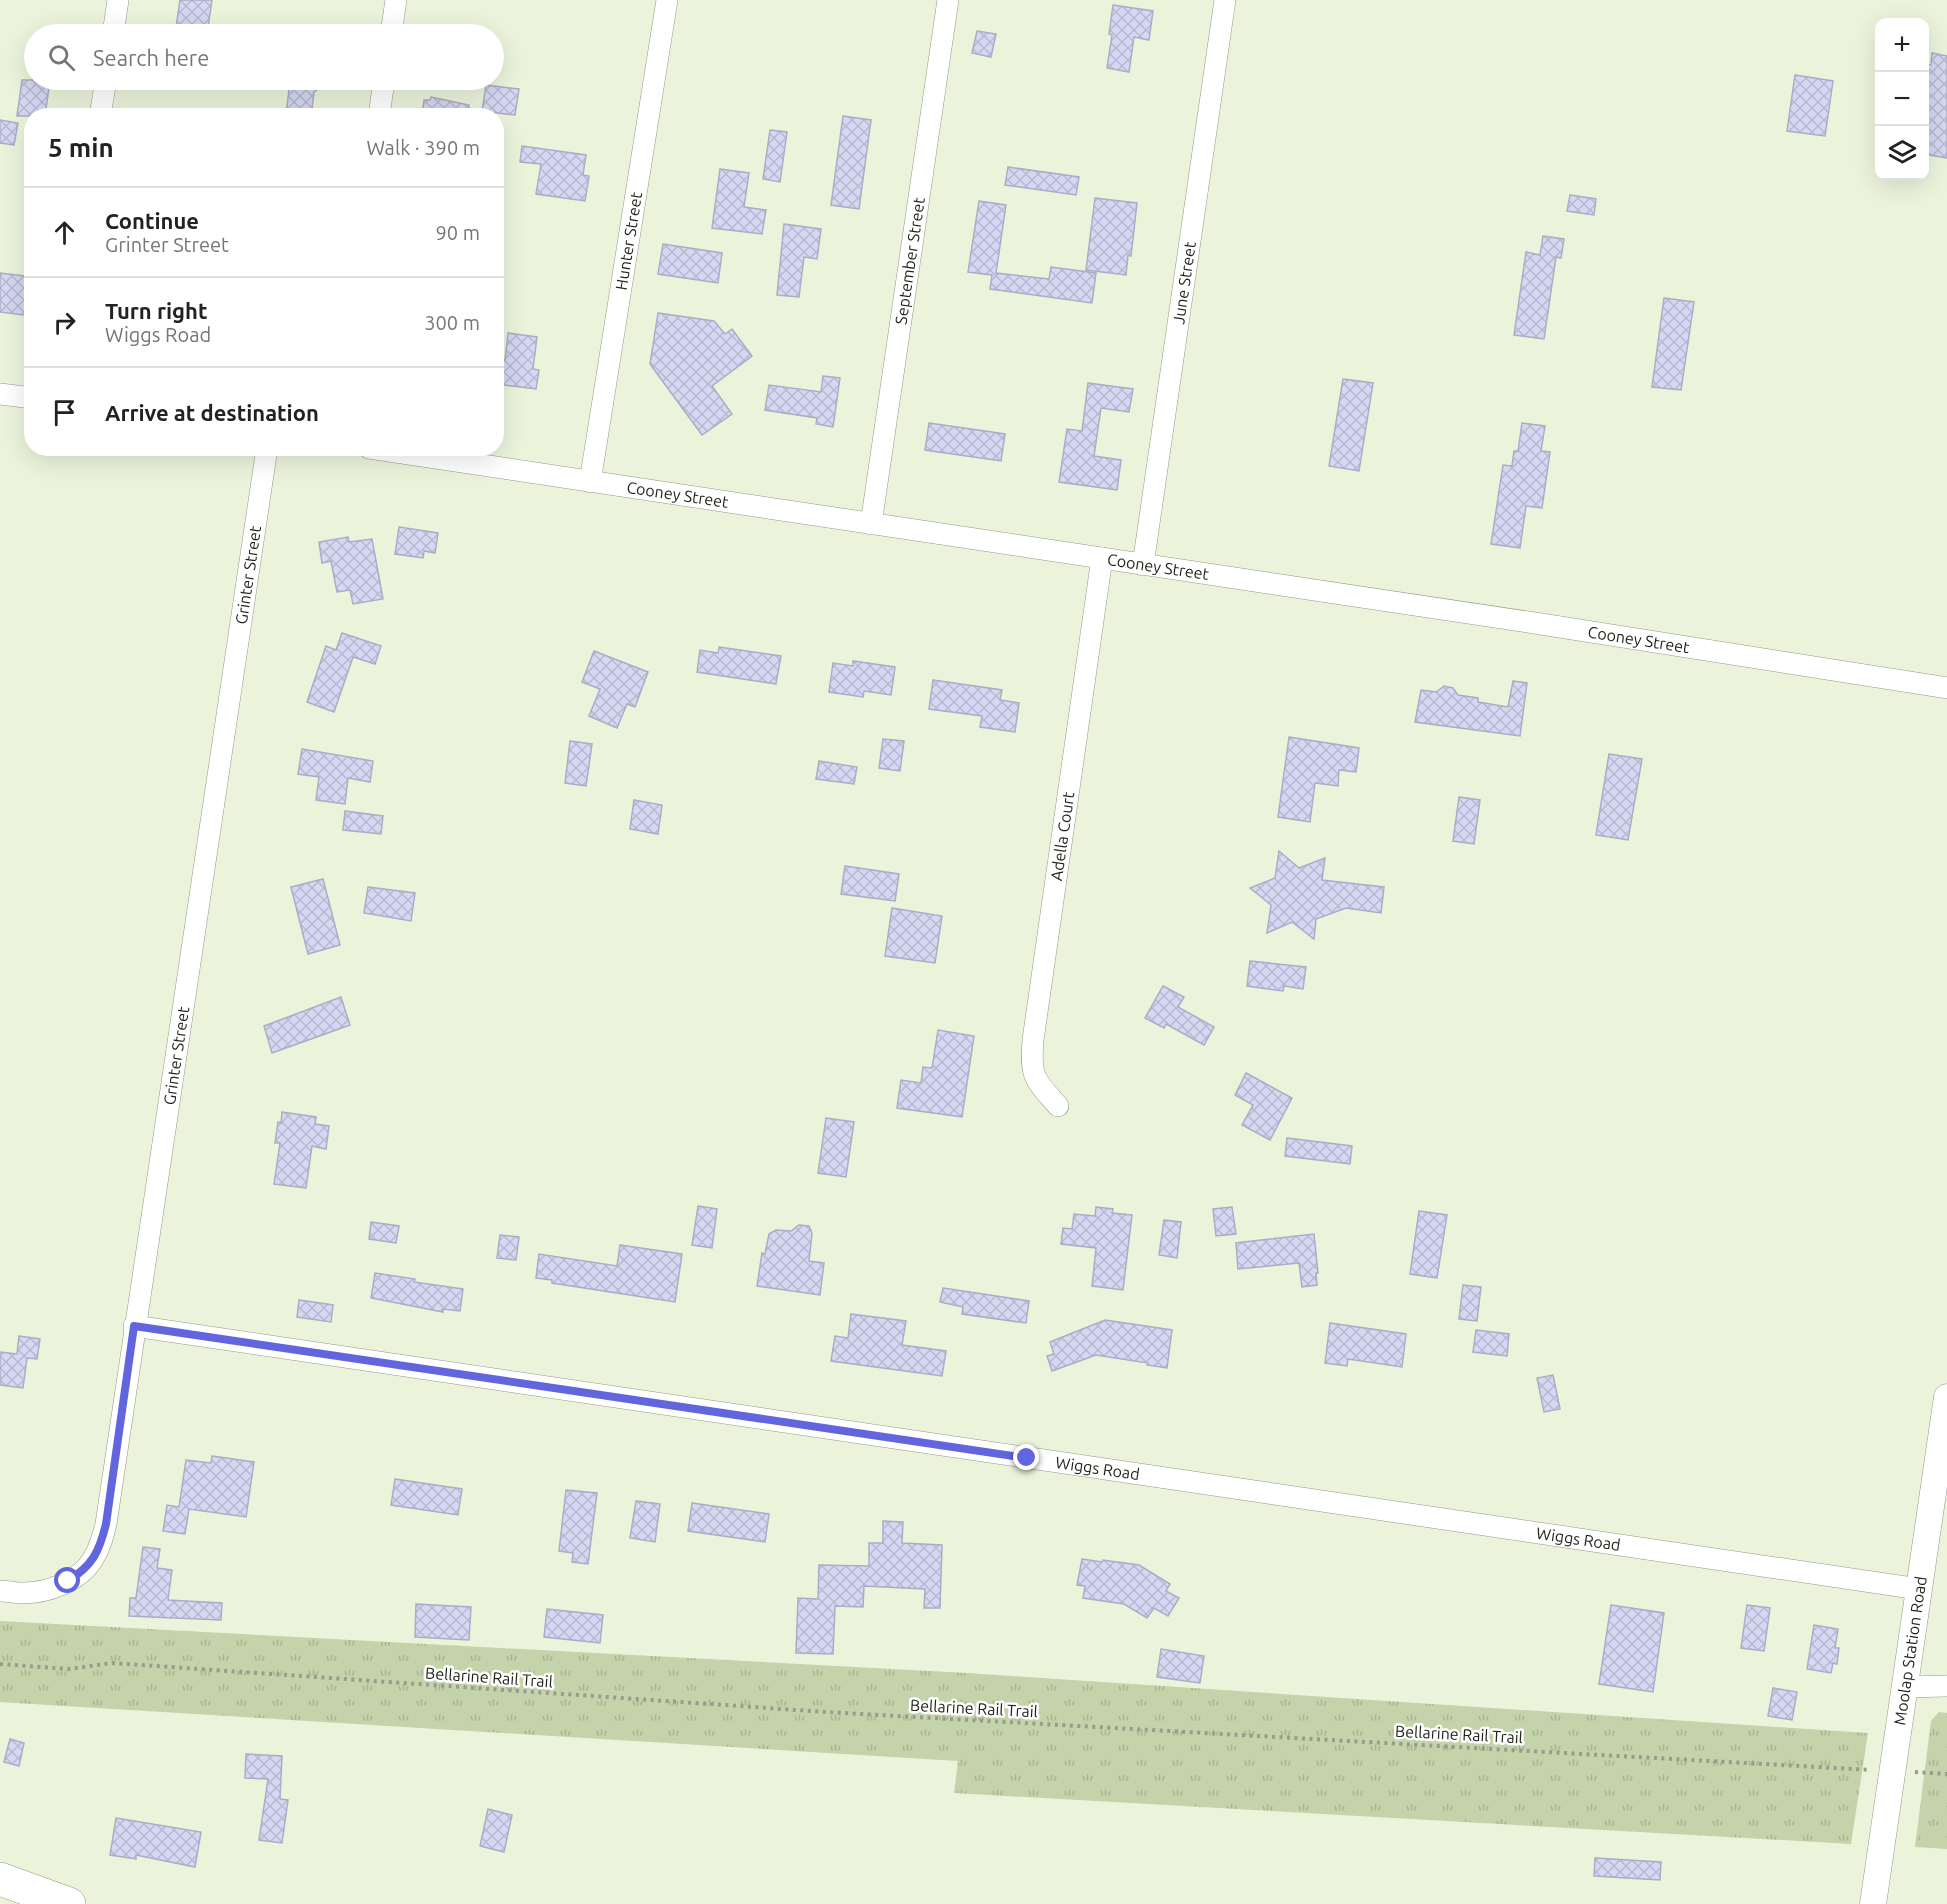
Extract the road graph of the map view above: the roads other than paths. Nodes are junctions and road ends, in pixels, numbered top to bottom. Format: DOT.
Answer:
graph roads {
  1 [pos="118,0"];
  2 [pos="396,0"];
  3 [pos="667,0"];
  4 [pos="948,0"];
  5 [pos="1226,0"];
  6 [pos="114,24"];
  7 [pos="392,24"];
  8 [pos="104,90"];
  9 [pos="383,90"];
  10 [pos="101,108"];
  11 [pos="380,108"];
  12 [pos="0,393"];
  13 [pos="24,397"];
  14 [pos="266,456"];
  15 [pos="421,456"];
  16 [pos="590,482"];
  17 [pos="871,524"];
  18 [pos="1102,558"];
  19 [pos="1143,565"];
  20 [pos="1947,688"];
  21 [pos="1058,1106"];
  22 [pos="134,1326"];
  23 [pos="1947,1397"];
  24 [pos="1919,1589"];
  25 [pos="0,1591"];
  26 [pos="1947,1686"];
  27 [pos="1905,1687"];
  28 [pos="0,1880"];
  29 [pos="69,1904"];
  30 [pos="1873,1904"];
  1 -- 6 [label="street"];
  2 -- 7 [label="street"];
  3 -- 16 [label="street, Hunter Street"];
  4 -- 17 [label="street, September Street"];
  5 -- 19 [label="street, June Street"];
  8 -- 10 [label="street"];
  9 -- 11 [label="street"];
  12 -- 13 [label="street"];
  14 -- 22 [label="street, Grinter Street"];
  15 -- 16 [label="street, Cooney Street"];
  16 -- 17 [label="street, Cooney Street"];
  17 -- 18 [label="street, Cooney Street"];
  18 -- 19 [label="street, Cooney Street"];
  18 -- 21 [label="street, Adella Court"];
  19 -- 20 [label="street, Cooney Street"];
  22 -- 24 [label="street, Wiggs Road"];
  22 -- 25 [label="street, Grinter Street"];
  23 -- 24 [label="street, Moolap Station Road"];
  24 -- 27 [label="street, Moolap Station Road"];
  26 -- 27 [label="street"];
  27 -- 30 [label="street, Moolap Station Road"];
  28 -- 29 [label="highway"];
}
